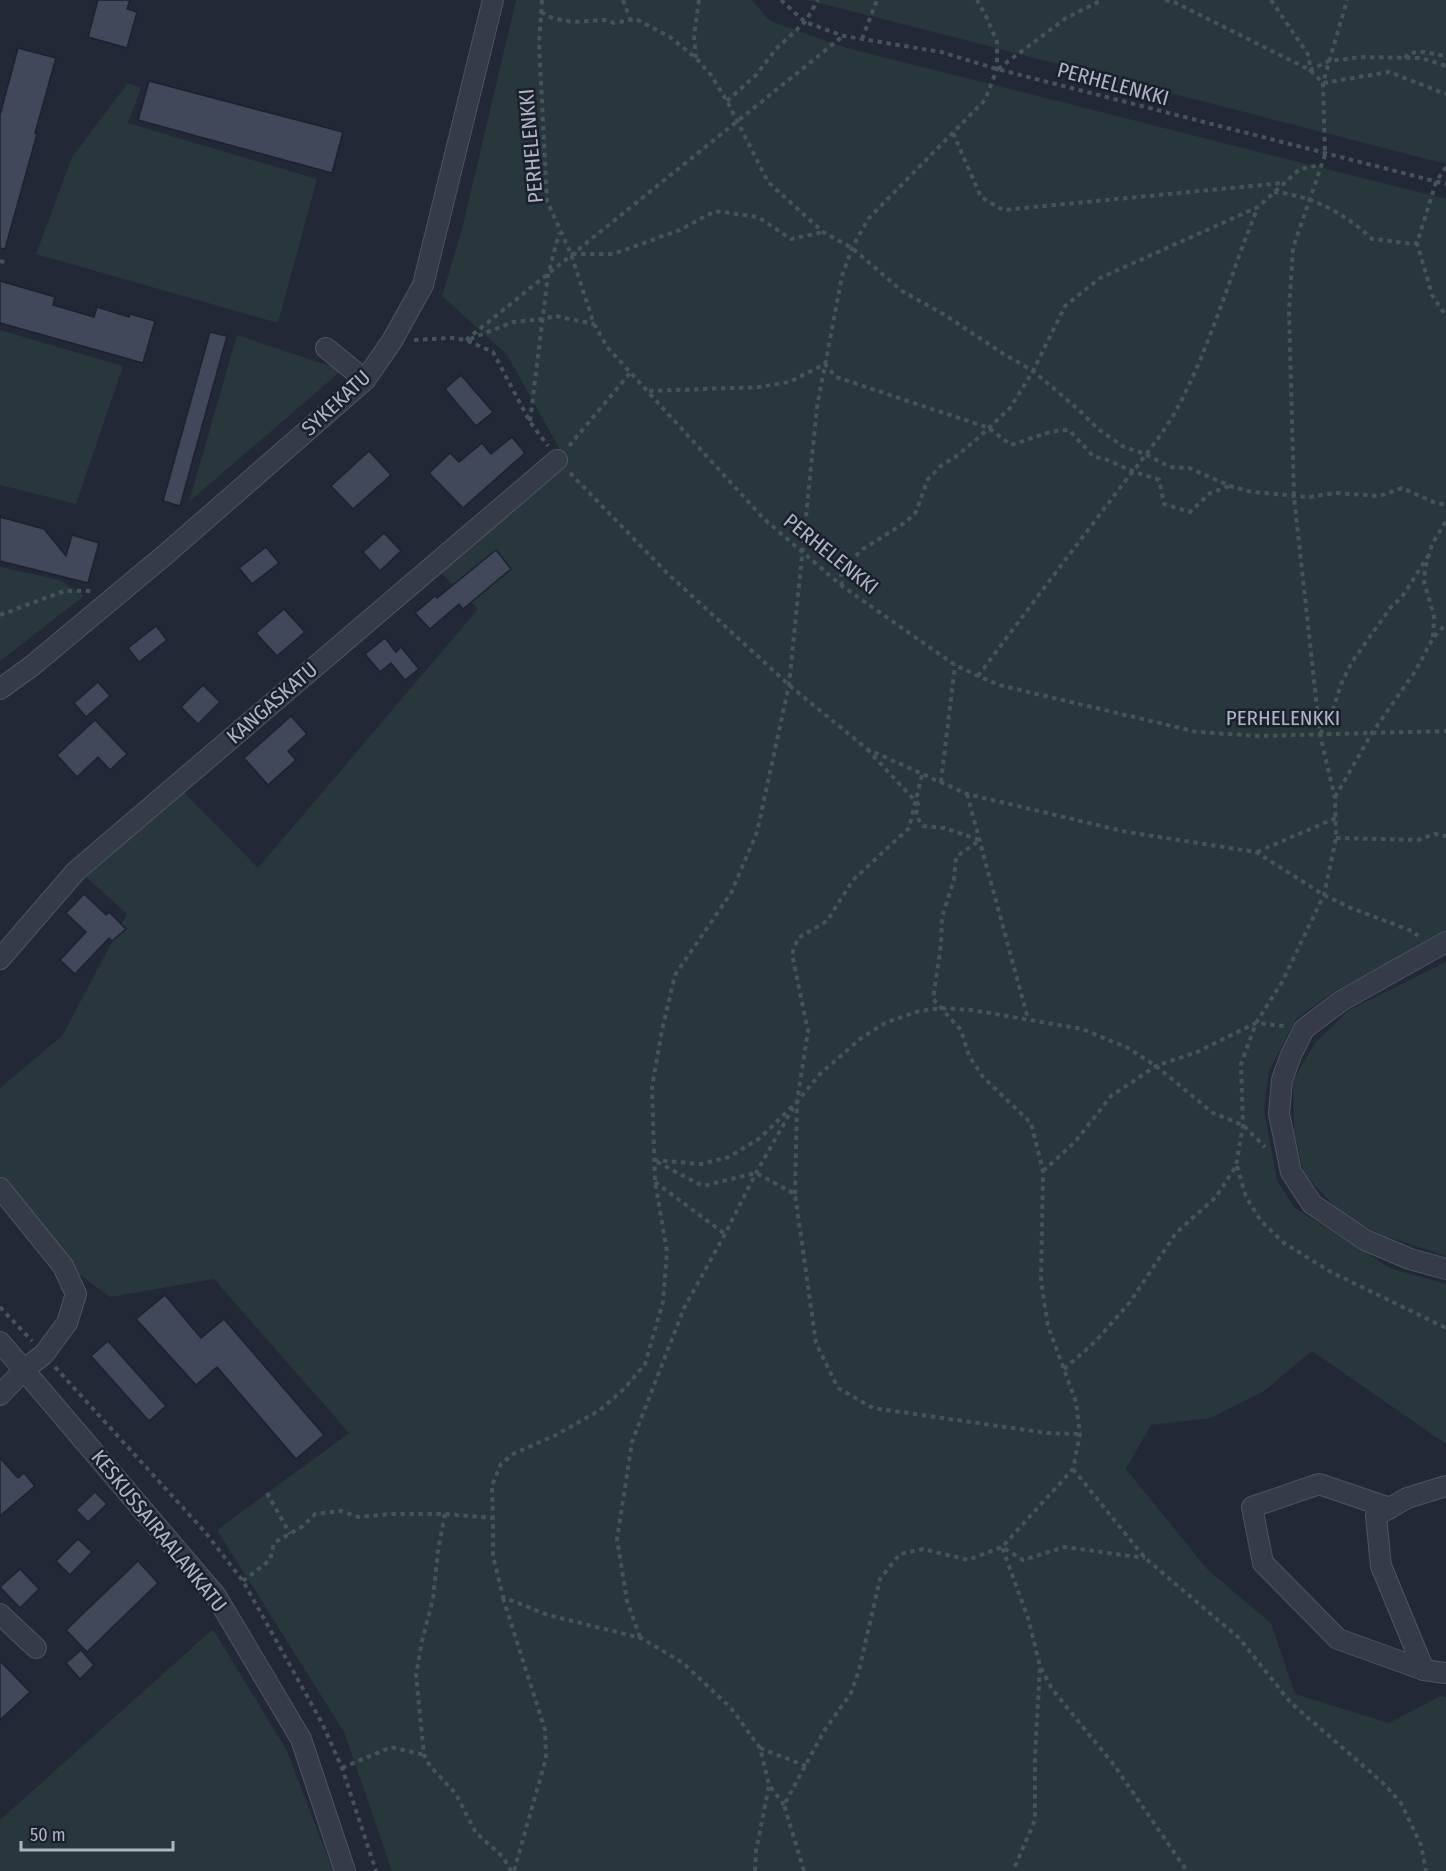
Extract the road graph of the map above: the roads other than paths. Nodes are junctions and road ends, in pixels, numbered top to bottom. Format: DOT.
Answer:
graph roads {
  1 [pos="493,0"];
  2 [pos="326,348"];
  3 [pos="366,380"];
  4 [pos="557,460"];
  5 [pos="0,689"];
  6 [pos="1440,945"];
  7 [pos="0,959"];
  8 [pos="0,1188"];
  9 [pos="1446,1269"];
  10 [pos="0,1342"];
  11 [pos="25,1369"];
  12 [pos="0,1395"];
  13 [pos="1446,1486"];
  14 [pos="1390,1508"];
  15 [pos="0,1614"];
  16 [pos="36,1648"];
  17 [pos="1424,1670"];
  18 [pos="1446,1673"];
  19 [pos="345,1871"];
  1 -- 3 [label="street, SYKEKATU"];
  2 -- 3 [label="street"];
  3 -- 5 [label="street, SYKEKATU"];
  4 -- 7 [label="street, KANGASKATU"];
  6 -- 9 [label="street"];
  8 -- 11 [label="street"];
  10 -- 11 [label="street, KESKUSSAIRAALANKATU"];
  11 -- 12 [label="street"];
  11 -- 19 [label="street, KESKUSSAIRAALANKATU"];
  13 -- 14 [label="street"];
  14 -- 17 [label="street"];
  14 -- 17 [label="street"];
  15 -- 16 [label="street"];
  17 -- 18 [label="street"];
}
